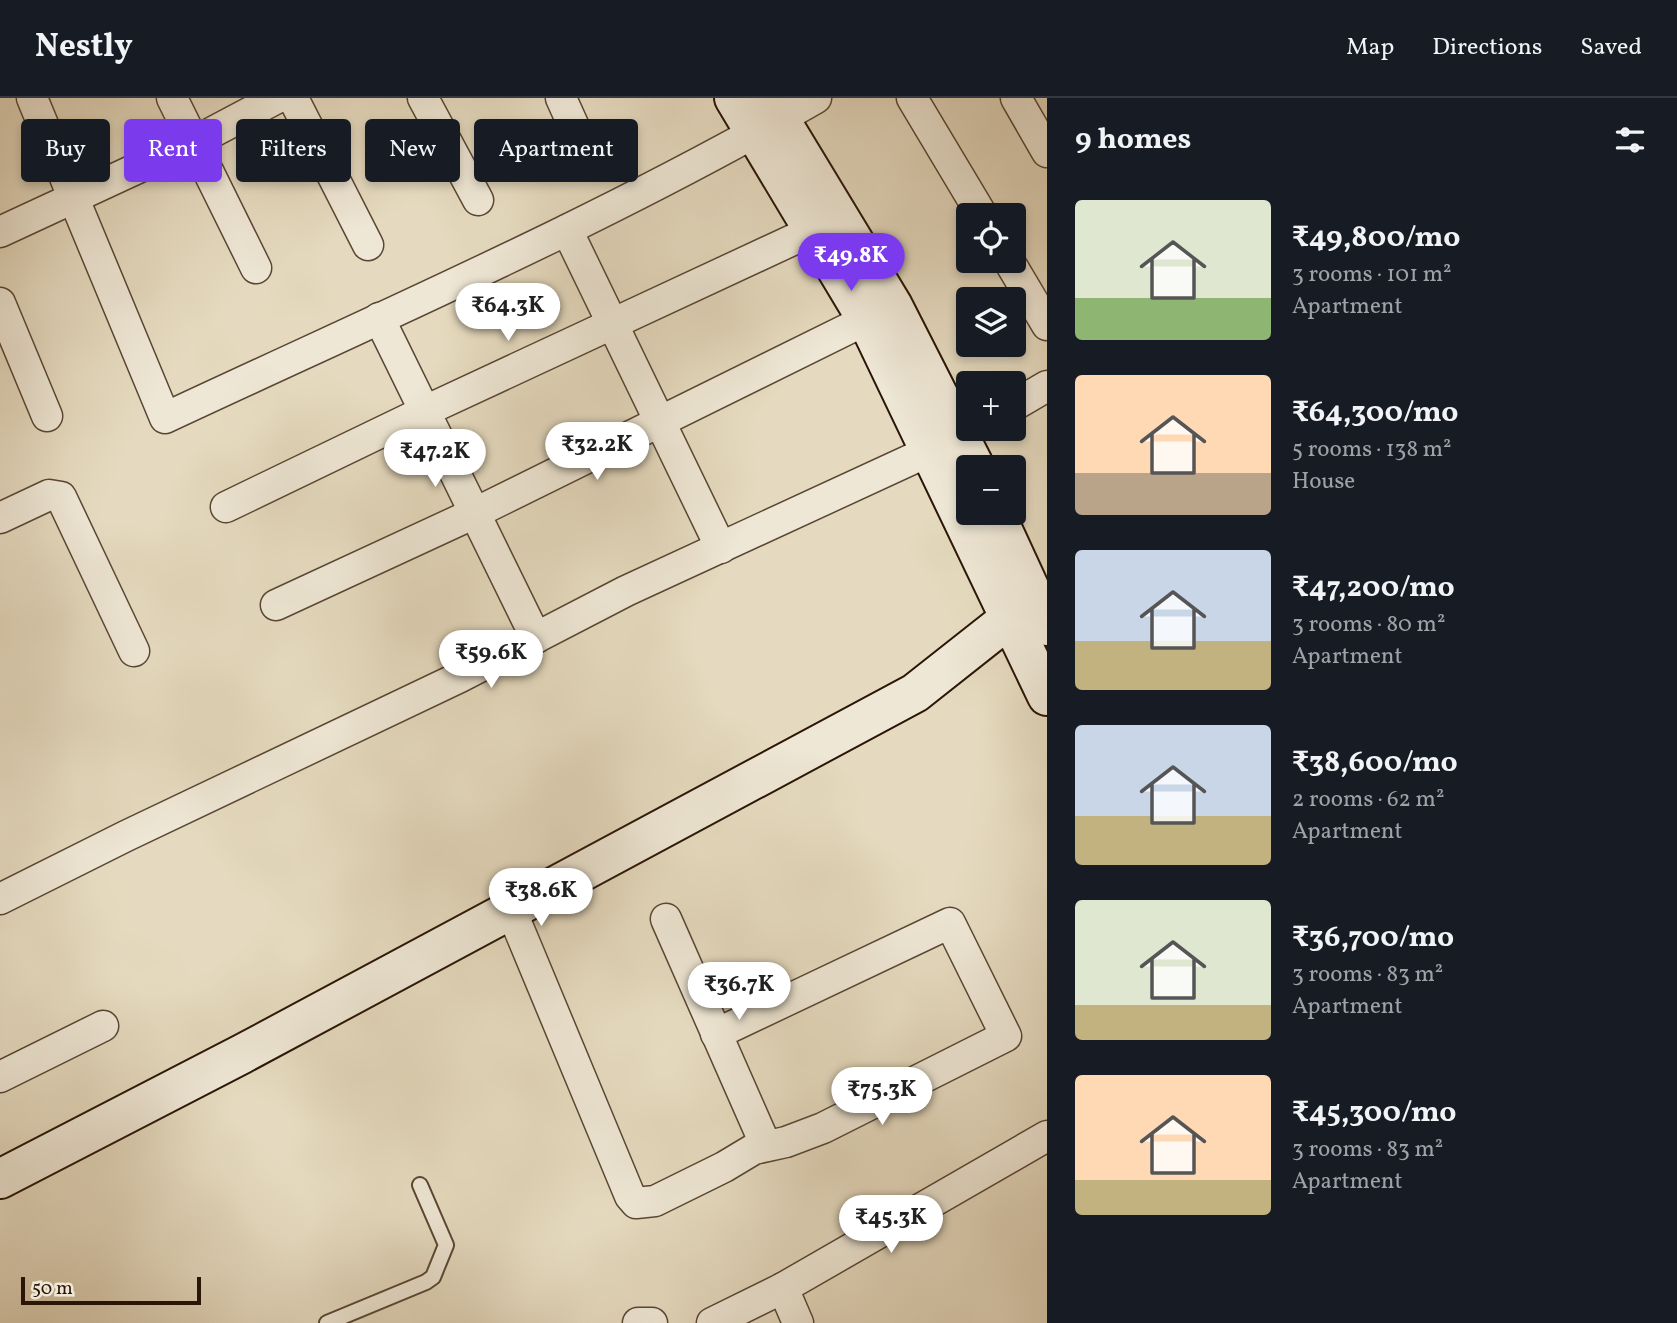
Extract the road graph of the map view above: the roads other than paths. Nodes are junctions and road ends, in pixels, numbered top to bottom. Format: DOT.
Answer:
graph roads {
  1 [pos="32,98"];
  2 [pos="172,98"];
  3 [pos="277,98"];
  4 [pos="293,98"];
  5 [pos="424,98"];
  6 [pos="561,98"];
  7 [pos="734,98"];
  8 [pos="816,98"];
  9 [pos="912,98"];
  10 [pos="1016,98"];
  11 [pos="767,117"];
  12 [pos="182,119"];
  13 [pos="570,119"];
  14 [pos="222,127"];
  15 [pos="1047,152"];
  16 [pos="124,174"];
  17 [pos="214,182"];
  18 [pos="73,197"];
  19 [pos="478,200"];
  20 [pos="975,203"];
  21 [pos="567,230"];
  22 [pos="814,230"];
  23 [pos="0,232"];
  24 [pos="369,245"];
  25 [pos="256,268"];
  26 [pos="1016,273"];
  27 [pos="0,303"];
  28 [pos="880,313"];
  29 [pos="379,318"];
  30 [pos="612,323"];
  31 [pos="1047,325"];
  32 [pos="1047,386"];
  33 [pos="1026,398"];
  34 [pos="425,411"];
  35 [pos="47,416"];
  36 [pos="660,423"];
  37 [pos="960,446"];
  38 [pos="226,507"];
  39 [pos="475,513"];
  40 [pos="0,517"];
  41 [pos="999,525"];
  42 [pos="721,548"];
  43 [pos="276,604"];
  44 [pos="1030,614"];
  45 [pos="536,638"];
  46 [pos="134,651"];
  47 [pos="1047,695"];
  48 [pos="0,899"];
  49 [pos="511,910"];
  50 [pos="666,919"];
  51 [pos="103,1026"];
  52 [pos="716,1034"];
  53 [pos="0,1077"];
  54 [pos="1047,1136"];
  55 [pos="766,1146"];
  56 [pos="0,1179"];
  57 [pos="420,1185"];
  58 [pos="783,1288"];
  59 [pos="327,1323"];
  60 [pos="638,1323"];
  61 [pos="652,1323"];
  62 [pos="712,1323"];
  63 [pos="798,1323"];
  1 -- 18 [label="street"];
  2 -- 12 [label="street"];
  3 -- 14 [label="street"];
  4 -- 24 [label="street"];
  5 -- 19 [label="street"];
  6 -- 13 [label="street"];
  7 -- 11 [label="street"];
  8 -- 11 [label="street"];
  9 -- 20 [label="street"];
  10 -- 15 [label="street"];
  11 -- 21 [label="street"];
  11 -- 22 [label="street"];
  11 -- 28 [label="street"];
  16 -- 18 [label="street"];
  17 -- 25 [label="street"];
  18 -- 23 [label="street"];
  18 -- 29 [label="street"];
  21 -- 29 [label="street"];
  21 -- 30 [label="street"];
  22 -- 28 [label="street"];
  22 -- 30 [label="street"];
  26 -- 31 [label="street"];
  27 -- 35 [label="street"];
  28 -- 36 [label="street"];
  28 -- 37 [label="street"];
  29 -- 34 [label="street"];
  30 -- 34 [label="street"];
  30 -- 36 [label="street"];
  32 -- 33 [label="street"];
  34 -- 38 [label="street"];
  34 -- 39 [label="street"];
  36 -- 39 [label="street"];
  36 -- 42 [label="street"];
  37 -- 42 [label="street"];
  37 -- 44 [label="street"];
  39 -- 43 [label="street"];
  39 -- 45 [label="street"];
  40 -- 46 [label="street"];
  41 -- 44 [label="street"];
  42 -- 45 [label="street"];
  44 -- 47 [label="street"];
  44 -- 49 [label="street"];
  45 -- 48 [label="street"];
  49 -- 55 [label="street"];
  49 -- 56 [label="street"];
  50 -- 52 [label="street"];
  51 -- 53 [label="street"];
  52 -- 55 [label="street"];
  52 -- 55 [label="street"];
  54 -- 58 [label="street"];
  57 -- 59 [label="lane"];
  58 -- 62 [label="street"];
  58 -- 63 [label="street"];
  60 -- 61 [label="street"];
}
